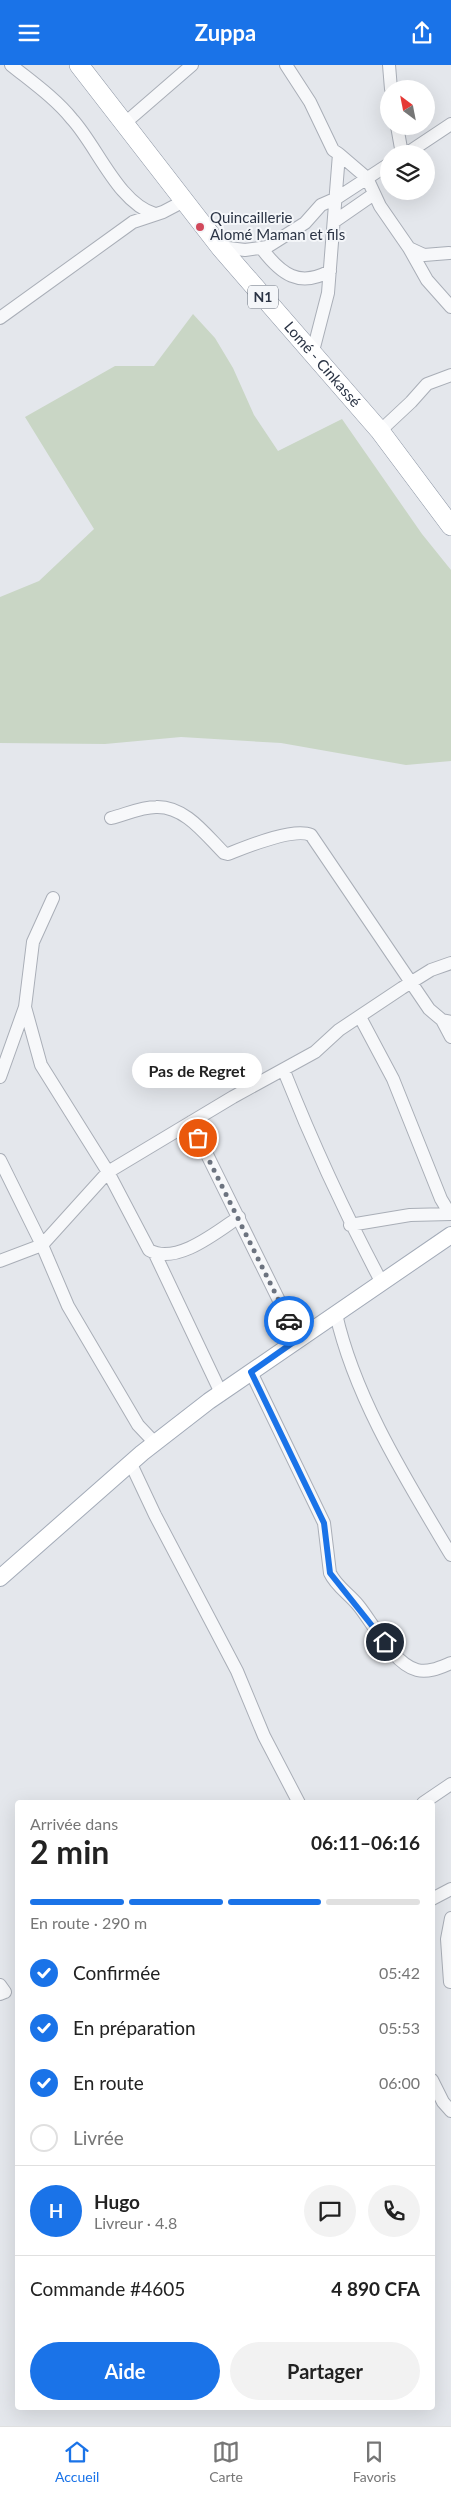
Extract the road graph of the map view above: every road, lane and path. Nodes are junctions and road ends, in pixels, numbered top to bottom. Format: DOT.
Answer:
graph roads {
  1 [pos="11,65"];
  2 [pos="79,65"];
  3 [pos="192,65"];
  4 [pos="286,65"];
  5 [pos="388,65"];
  6 [pos="389,80"];
  7 [pos="125,123"];
  8 [pos="451,124"];
  9 [pos="418,145"];
  10 [pos="339,154"];
  11 [pos="380,170"];
  12 [pos="367,178"];
  13 [pos="374,195"];
  14 [pos="337,198"];
  15 [pos="184,201"];
  16 [pos="154,214"];
  17 [pos="335,221"];
  18 [pos="220,247"];
  19 [pos="409,248"];
  20 [pos="262,249"];
  21 [pos="450,252"];
  22 [pos="330,271"];
  23 [pos="421,271"];
  24 [pos="451,307"];
  25 [pos="0,319"];
  26 [pos="312,355"];
  27 [pos="451,375"];
  28 [pos="380,431"];
  29 [pos="451,526"];
  30 [pos="111,818"];
  31 [pos="53,898"];
  32 [pos="451,963"];
  33 [pos="411,983"];
  34 [pos="24,1007"];
  35 [pos="360,1017"];
  36 [pos="446,1021"];
  37 [pos="451,1037"];
  38 [pos="284,1071"];
  39 [pos="0,1077"];
  40 [pos="191,1122"];
  41 [pos="0,1161"];
  42 [pos="108,1172"];
  43 [pos="451,1214"];
  44 [pos="239,1217"];
  45 [pos="350,1225"];
  46 [pos="451,1235"];
  47 [pos="42,1245"];
  48 [pos="155,1253"];
  49 [pos="0,1261"];
  50 [pos="382,1283"];
  51 [pos="336,1314"];
  52 [pos="298,1339"];
  53 [pos="251,1372"];
  54 [pos="221,1393"];
  55 [pos="155,1443"];
  56 [pos="131,1464"];
  57 [pos="451,1555"];
  58 [pos="0,1578"];
  59 [pos="451,1663"];
  60 [pos="451,1784"];
  61 [pos="297,1800"];
  62 [pos="427,1800"];
  63 [pos="451,1889"];
  64 [pos="435,1897"];
  65 [pos="451,1918"];
  66 [pos="450,1982"];
  67 [pos="0,1985"];
  68 [pos="0,1994"];
  69 [pos="435,2086"];
  70 [pos="451,2111"];
  1 -- 16 [label="street"];
  2 -- 7 [label="highway, Lomé - Cinkassé / N1"];
  3 -- 7 [label="street"];
  4 -- 10 [label="street"];
  5 -- 6 [label="street"];
  7 -- 15 [label="highway, Lomé - Cinkassé / N1"];
  8 -- 9 [label="street"];
  10 -- 12 [label="street"];
  10 -- 14 [label="street"];
  11 -- 12 [label="street"];
  12 -- 13 [label="street"];
  12 -- 14 [label="street"];
  13 -- 17 [label="street"];
  13 -- 19 [label="street"];
  14 -- 17 [label="street"];
  14 -- 20 [label="street"];
  15 -- 16 [label="street"];
  15 -- 18 [label="highway, Lomé - Cinkassé / N1"];
  16 -- 25 [label="street"];
  17 -- 22 [label="street"];
  18 -- 20 [label="street"];
  18 -- 26 [label="highway, Lomé - Cinkassé / N1"];
  19 -- 21 [label="street"];
  19 -- 23 [label="street"];
  20 -- 22 [label="street"];
  21 -- 23 [label="street"];
  22 -- 26 [label="street"];
  23 -- 24 [label="street"];
  26 -- 28 [label="highway, Lomé - Cinkassé / N1"];
  27 -- 28 [label="street"];
  28 -- 29 [label="highway, Lomé - Cinkassé / N1"];
  30 -- 33 [label="street"];
  31 -- 34 [label="street"];
  32 -- 33 [label="street"];
  33 -- 35 [label="street"];
  33 -- 36 [label="street"];
  34 -- 39 [label="street"];
  34 -- 42 [label="street"];
  35 -- 38 [label="street"];
  35 -- 43 [label="street"];
  36 -- 37 [label="street"];
  38 -- 40 [label="street"];
  38 -- 45 [label="street"];
  40 -- 42 [label="street"];
  40 -- 44 [label="street"];
  41 -- 47 [label="street"];
  42 -- 47 [label="street"];
  42 -- 48 [label="street"];
  43 -- 45 [label="street"];
  44 -- 48 [label="street"];
  44 -- 52 [label="street"];
  45 -- 50 [label="street"];
  46 -- 50 [label="main road"];
  47 -- 49 [label="street"];
  47 -- 55 [label="street"];
  48 -- 54 [label="street"];
  50 -- 51 [label="main road"];
  51 -- 52 [label="main road"];
  51 -- 57 [label="street"];
  52 -- 53 [label="main road"];
  53 -- 54 [label="main road"];
  53 -- 59 [label="street"];
  54 -- 55 [label="main road"];
  55 -- 56 [label="main road"];
  56 -- 58 [label="main road"];
  56 -- 61 [label="street"];
  60 -- 62 [label="street"];
  63 -- 64 [label="street"];
  65 -- 66 [label="street"];
  67 -- 68 [label="street"];
  69 -- 70 [label="street"];
}
